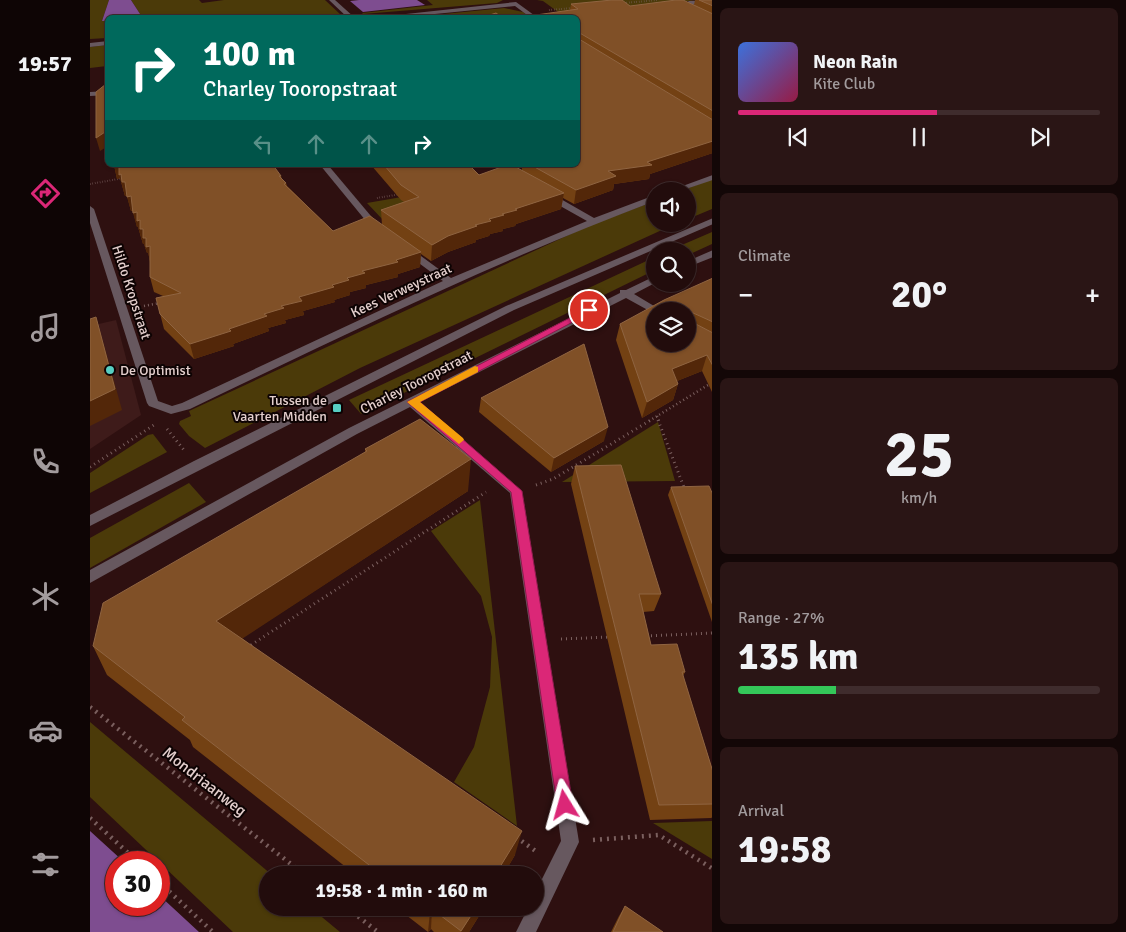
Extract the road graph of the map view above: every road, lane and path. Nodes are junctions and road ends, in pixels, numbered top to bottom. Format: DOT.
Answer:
graph roads {
  1 [pos="332,0"];
  2 [pos="658,0"];
  3 [pos="712,1"];
  4 [pos="515,2"];
  5 [pos="621,4"];
  6 [pos="575,8"];
  7 [pos="528,12"];
  8 [pos="349,15"];
  9 [pos="399,15"];
  10 [pos="532,15"];
  11 [pos="712,24"];
  12 [pos="105,43"];
  13 [pos="90,45"];
  14 [pos="105,92"];
  15 [pos="90,94"];
  16 [pos="326,167"];
  17 [pos="712,177"];
  18 [pos="126,178"];
  19 [pos="696,183"];
  20 [pos="90,184"];
  21 [pos="542,192"];
  22 [pos="404,194"];
  23 [pos="646,201"];
  24 [pos="355,202"];
  25 [pos="90,209"];
  26 [pos="592,220"];
  27 [pos="712,220"];
  28 [pos="388,237"];
  29 [pos="401,246"];
  30 [pos="712,253"];
  31 [pos="696,260"];
  32 [pos="450,282"];
  33 [pos="646,283"];
  34 [pos="624,292"];
  35 [pos="162,302"];
  36 [pos="646,305"];
  37 [pos="124,311"];
  38 [pos="712,382"];
  39 [pos="412,402"];
  40 [pos="161,408"];
  41 [pos="658,416"];
  42 [pos="161,421"];
  43 [pos="90,467"];
  44 [pos="516,491"];
  45 [pos="688,500"];
  46 [pos="90,521"];
  47 [pos="90,578"];
  48 [pos="712,633"];
  49 [pos="636,636"];
  50 [pos="617,637"];
  51 [pos="541,639"];
  52 [pos="256,654"];
  53 [pos="90,707"];
  54 [pos="90,818"];
  55 [pos="512,833"];
  56 [pos="570,842"];
  57 [pos="126,851"];
  58 [pos="293,866"];
  59 [pos="559,867"];
  60 [pos="712,869"];
  61 [pos="170,892"];
  62 [pos="357,916"];
  63 [pos="213,932"];
  64 [pos="378,932"];
  65 [pos="526,932"];
  1 -- 8 [label="street"];
  2 -- 5 [label="path"];
  3 -- 11 [label="street"];
  4 -- 7 [label="street"];
  4 -- 9 [label="street"];
  6 -- 7 [label="path"];
  7 -- 10 [label="street"];
  12 -- 13 [label="street"];
  14 -- 15 [label="street"];
  16 -- 24 [label="street"];
  17 -- 19 [label="street"];
  18 -- 20 [label="path"];
  21 -- 26 [label="street"];
  22 -- 24 [label="path"];
  23 -- 26 [label="street, Kees Verweystraat"];
  24 -- 28 [label="street"];
  25 -- 37 [label="street, Hildo Kropstraat"];
  26 -- 32 [label="street, Kees Verweystraat"];
  27 -- 46 [label="street"];
  29 -- 32 [label="street"];
  30 -- 31 [label="street"];
  32 -- 40 [label="street, Kees Verweystraat"];
  33 -- 34 [label="street, Charley Tooropstraat"];
  34 -- 36 [label="street"];
  34 -- 39 [label="street, Charley Tooropstraat"];
  35 -- 37 [label="path"];
  37 -- 40 [label="street, Hildo Kropstraat"];
  38 -- 41 [label="path"];
  39 -- 44 [label="street"];
  39 -- 47 [label="street, Charley Tooropstraat"];
  41 -- 44 [label="path"];
  41 -- 45 [label="path"];
  42 -- 43 [label="path"];
  44 -- 51 [label="street"];
  44 -- 52 [label="path"];
  48 -- 49 [label="path"];
  50 -- 51 [label="path"];
  51 -- 56 [label="street"];
  53 -- 58 [label="path, Mondriaanweg"];
  54 -- 57 [label="path"];
  55 -- 59 [label="path"];
  56 -- 59 [label="street"];
  56 -- 60 [label="path"];
  59 -- 65 [label="street"];
  61 -- 63 [label="path"];
  62 -- 64 [label="path"];
}
